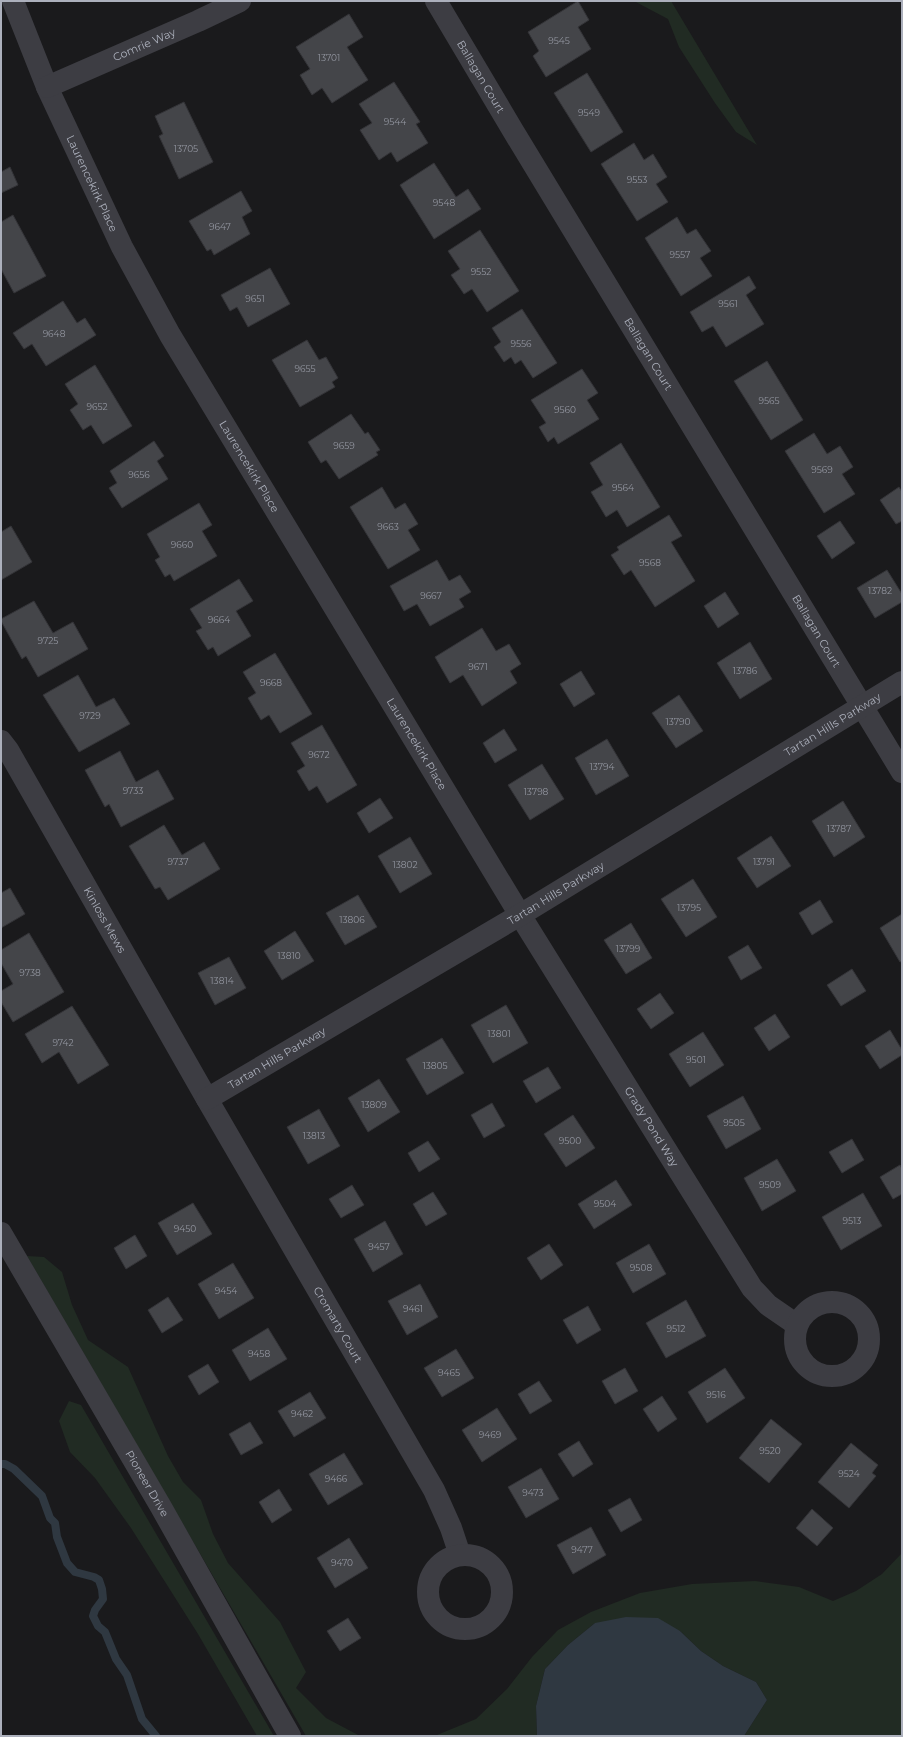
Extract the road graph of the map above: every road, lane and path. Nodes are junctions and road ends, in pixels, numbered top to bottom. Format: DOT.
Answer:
graph roads {
  1 [pos="13,1"];
  2 [pos="240,1"];
  3 [pos="436,1"];
  4 [pos="47,87"];
  5 [pos="902,682"];
  6 [pos="862,707"];
  7 [pos="1,741"];
  8 [pos="902,772"];
  9 [pos="520,915"];
  10 [pos="207,1099"];
  11 [pos="1,1233"];
  12 [pos="797,1326"];
  13 [pos="460,1555"];
  14 [pos="290,1736"];
  1 -- 4 [label="street, Laurencekirk Place"];
  2 -- 4 [label="street, Comrie Way"];
  3 -- 6 [label="street, Ballagan Court"];
  4 -- 9 [label="street, Laurencekirk Place"];
  5 -- 6 [label="street, Tartan Hills Parkway"];
  6 -- 8 [label="street, Ballagan Court"];
  6 -- 9 [label="street, Tartan Hills Parkway"];
  7 -- 10 [label="street, Kinloss Mews"];
  9 -- 10 [label="street, Tartan Hills Parkway"];
  9 -- 12 [label="street, Grady Pond Way"];
  10 -- 13 [label="street, Cromarty Court"];
  11 -- 14 [label="street, Pioneer Drive"];
}
